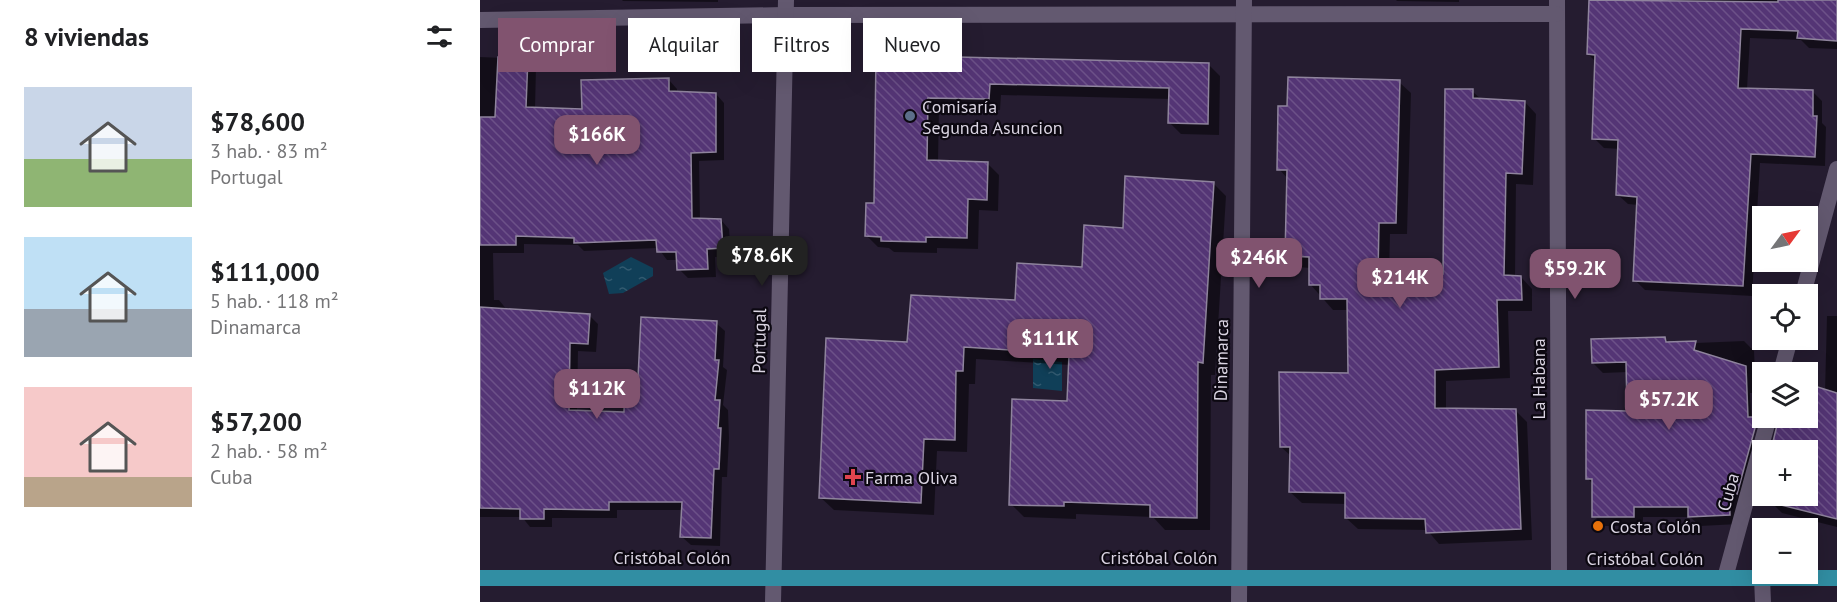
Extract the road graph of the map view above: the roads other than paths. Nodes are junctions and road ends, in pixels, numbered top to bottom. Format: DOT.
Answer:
graph roads {
  1 [pos="1244,7"];
  2 [pos="1556,7"];
  3 [pos="786,8"];
  4 [pos="480,20"];
  5 [pos="1837,169"];
  6 [pos="1806,284"];
  7 [pos="1766,428"];
  8 [pos="773,576"];
  9 [pos="1239,577"];
  10 [pos="1559,577"];
  11 [pos="480,578"];
  12 [pos="1725,578"];
  13 [pos="1752,578"];
  14 [pos="1818,578"];
  15 [pos="1837,578"];
  16 [pos="1762,584"];
  17 [pos="773,602"];
  18 [pos="1239,602"];
  19 [pos="1763,602"];
  1 -- 2 [label="street"];
  1 -- 3 [label="street"];
  1 -- 9 [label="street, Dinamarca"];
  2 -- 10 [label="street, La Habana"];
  3 -- 4 [label="street"];
  3 -- 8 [label="street, Portugal"];
  5 -- 6 [label="street"];
  7 -- 12 [label="street, Cuba"];
  8 -- 9 [label="main road, Cristóbal Colón"];
  8 -- 11 [label="main road, Cristóbal Colón"];
  8 -- 17 [label="street, Portugal"];
  9 -- 10 [label="main road, Cristóbal Colón"];
  9 -- 18 [label="street, Dinamarca"];
  10 -- 12 [label="main road, Cristóbal Colón"];
  12 -- 13 [label="main road, Cristóbal Colón"];
  14 -- 15 [label="main road, Cristóbal Colón"];
  16 -- 19 [label="street"];
}
